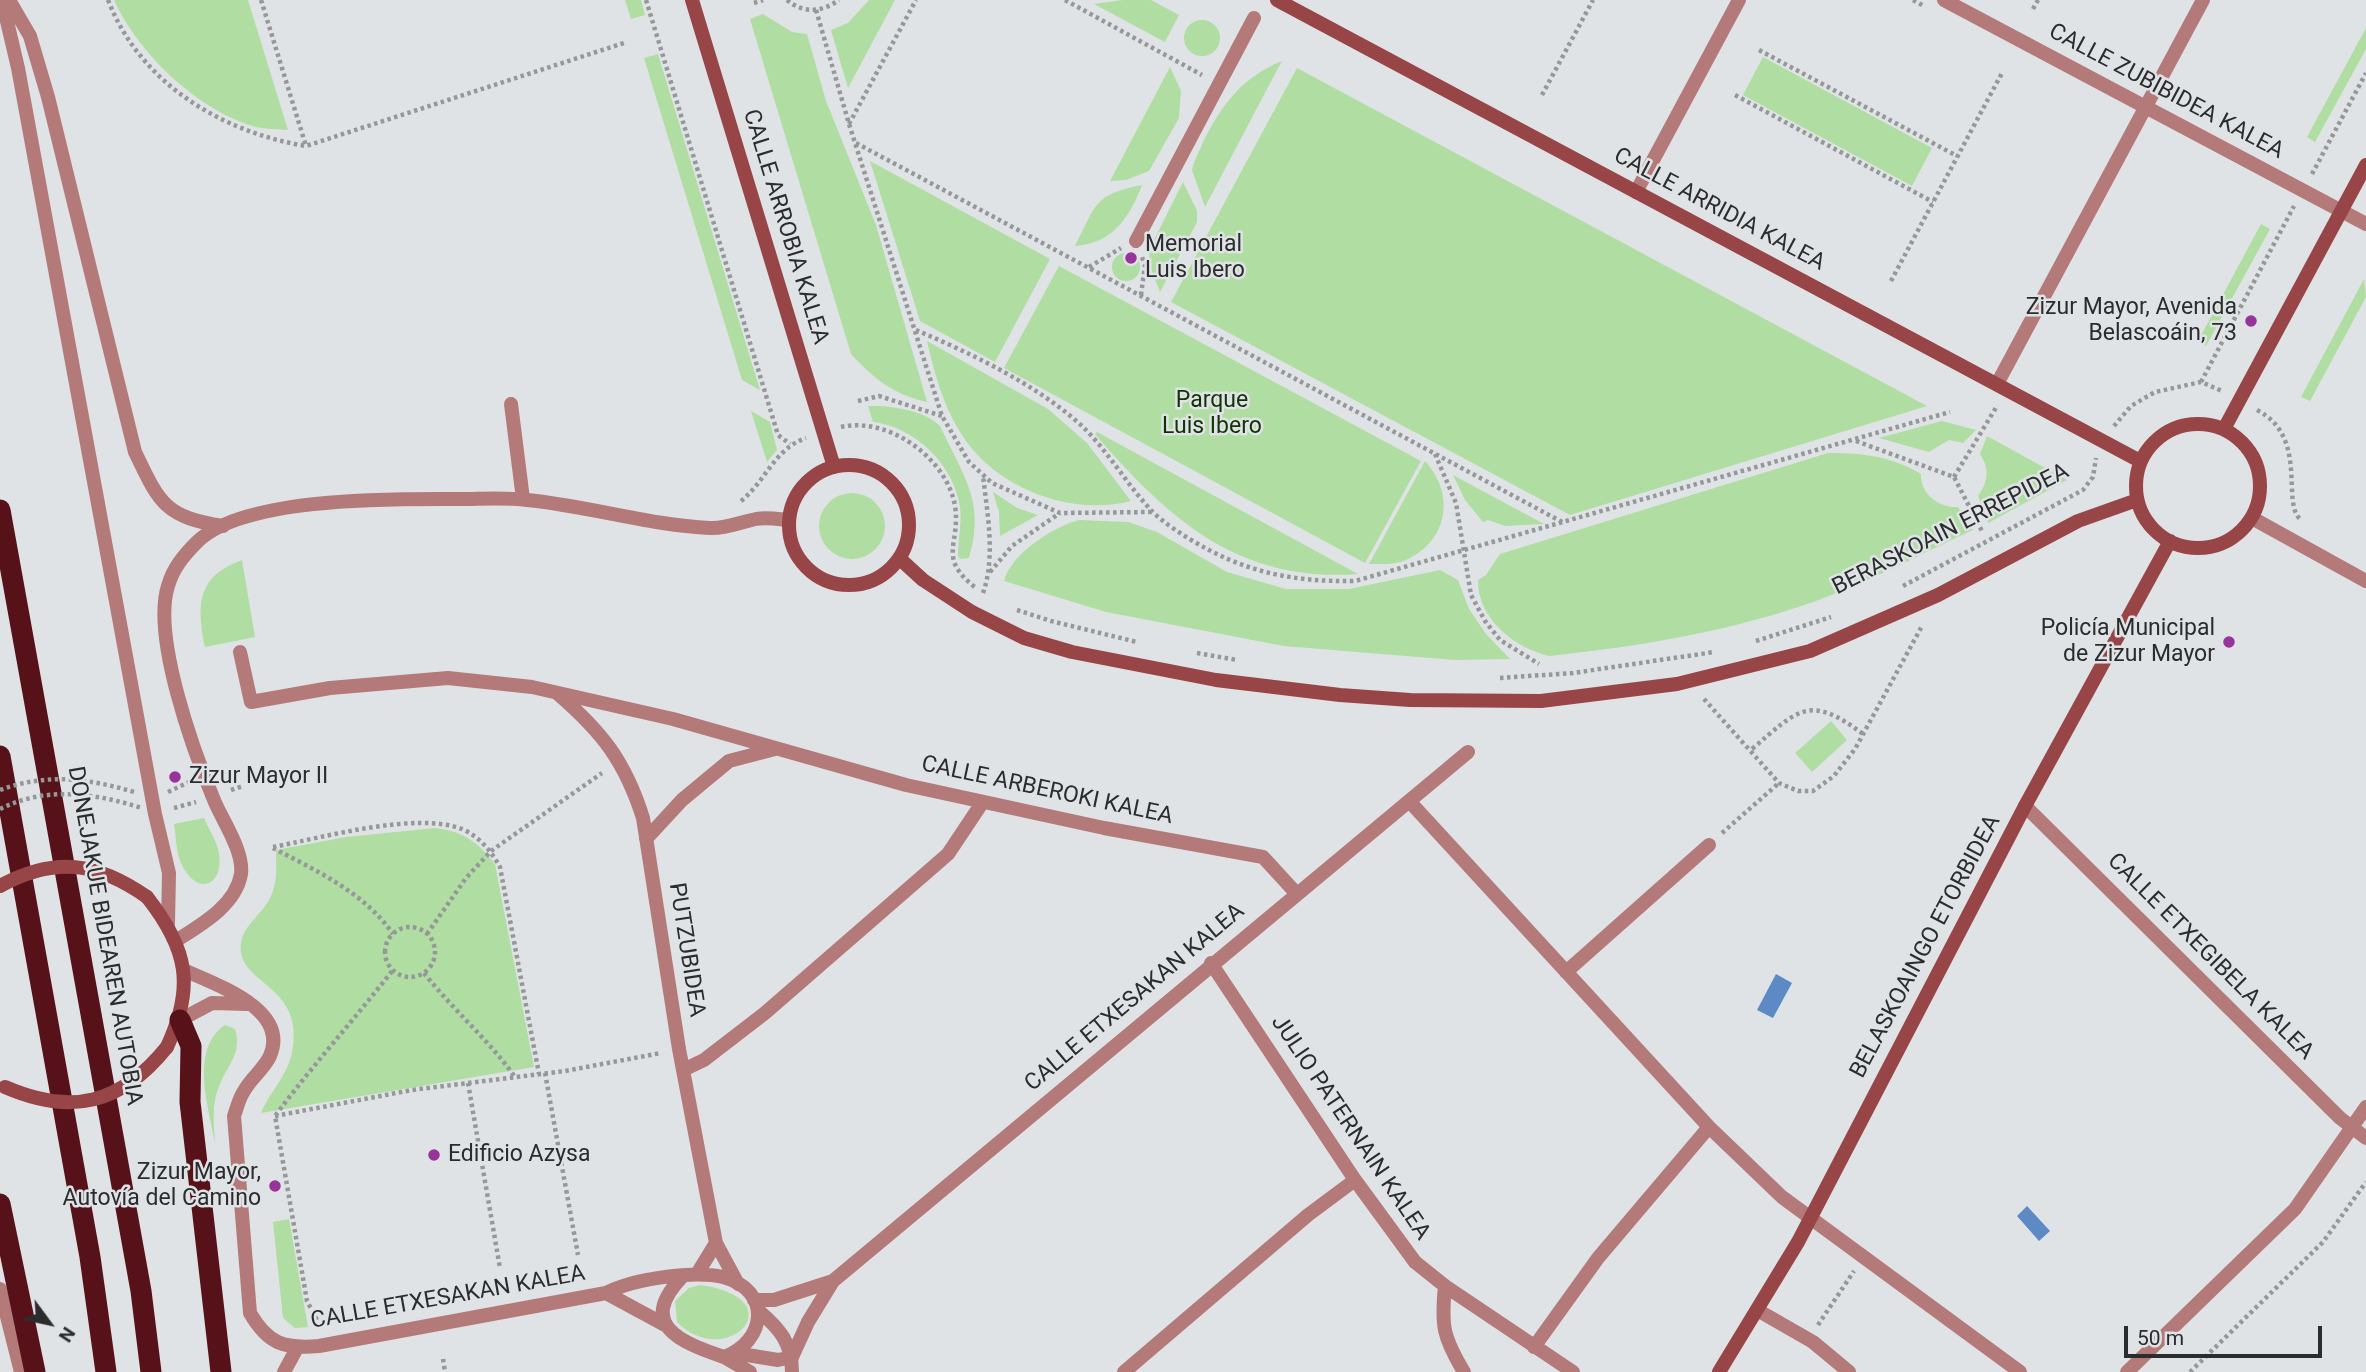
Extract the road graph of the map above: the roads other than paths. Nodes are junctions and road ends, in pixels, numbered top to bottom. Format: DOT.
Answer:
graph roads {
  1 [pos="2,0"];
  2 [pos="9,0"];
  3 [pos="692,0"];
  4 [pos="1277,0"];
  5 [pos="1739,0"];
  6 [pos="1944,0"];
  7 [pos="2203,0"];
  8 [pos="1254,18"];
  9 [pos="2146,106"];
  10 [pos="2366,165"];
  11 [pos="1636,192"];
  12 [pos="2341,211"];
  13 [pos="2366,224"];
  14 [pos="1136,242"];
  15 [pos="2002,387"];
  16 [pos="511,404"];
  17 [pos="2224,429"];
  18 [pos="2140,461"];
  19 [pos="834,467"];
  20 [pos="523,499"];
  21 [pos="2137,500"];
  22 [pos="0,510"];
  23 [pos="2252,518"];
  24 [pos="788,520"];
  25 [pos="223,526"];
  26 [pos="2170,541"];
  27 [pos="899,558"];
  28 [pos="2366,581"];
  29 [pos="240,652"];
  30 [pos="555,692"];
  31 [pos="777,749"];
  32 [pos="1468,752"];
  33 [pos="0,756"];
  34 [pos="1410,802"];
  35 [pos="982,803"];
  36 [pos="2025,806"];
  37 [pos="646,839"];
  38 [pos="1712,842"];
  39 [pos="0,886"];
  40 [pos="1296,893"];
  41 [pos="168,923"];
  42 [pos="177,940"];
  43 [pos="1211,963"];
  44 [pos="184,970"];
  45 [pos="1566,972"];
  46 [pos="249,1004"];
  47 [pos="180,1020"];
  48 [pos="683,1070"];
  49 [pos="3,1085"];
  50 [pos="2366,1107"];
  51 [pos="1709,1127"];
  52 [pos="2351,1128"];
  53 [pos="2366,1138"];
  54 [pos="1355,1180"];
  55 [pos="0,1204"];
  56 [pos="1811,1218"];
  57 [pos="716,1243"];
  58 [pos="697,1274"];
  59 [pos="682,1277"];
  60 [pos="833,1282"];
  61 [pos="738,1284"];
  62 [pos="1445,1286"];
  63 [pos="0,1289"];
  64 [pos="606,1293"];
  65 [pos="757,1305"];
  66 [pos="1759,1311"];
  67 [pos="667,1326"];
  68 [pos="1534,1347"];
  69 [pos="297,1348"];
  70 [pos="730,1355"];
  71 [pos="792,1357"];
  72 [pos="2137,1369"];
  73 [pos="21,1372"];
  74 [pos="35,1372"];
  75 [pos="106,1372"];
  76 [pos="151,1372"];
  77 [pos="220,1372"];
  78 [pos="284,1372"];
  79 [pos="750,1372"];
  80 [pos="792,1372"];
  81 [pos="1124,1372"];
  82 [pos="1464,1372"];
  83 [pos="1573,1372"];
  84 [pos="1719,1372"];
  85 [pos="1849,1372"];
  86 [pos="2020,1372"];
  1 -- 41 [label="street"];
  2 -- 25 [label="street"];
  3 -- 19 [label="street, CALLE ARROBIA KALEA"];
  4 -- 11 [label="street, CALLE ARRIDIA KALEA"];
  5 -- 11 [label="street"];
  6 -- 9 [label="street, CALLE ZUBIBIDEA KALEA"];
  7 -- 9 [label="street"];
  8 -- 14 [label="street"];
  9 -- 12 [label="street, CALLE ZUBIBIDEA KALEA"];
  9 -- 15 [label="street"];
  10 -- 12 [label="street"];
  11 -- 15 [label="street, CALLE ARRIDIA KALEA"];
  12 -- 13 [label="street, CALLE ZUBIBIDEA KALEA"];
  12 -- 17 [label="street"];
  15 -- 18 [label="street, CALLE ARRIDIA KALEA"];
  16 -- 20 [label="street"];
  17 -- 18 [label="street"];
  17 -- 23 [label="street"];
  18 -- 21 [label="street"];
  19 -- 24 [label="street"];
  19 -- 27 [label="street"];
  20 -- 24 [label="street"];
  20 -- 25 [label="street"];
  21 -- 26 [label="street"];
  21 -- 27 [label="street, BERASKOAIN ERREPIDEA"];
  22 -- 76 [label="highway, DONEJAKUE BIDEAREN AUTOBIA"];
  23 -- 26 [label="street"];
  23 -- 28 [label="street"];
  24 -- 27 [label="street"];
  25 -- 42 [label="street"];
  26 -- 36 [label="street, BELASKOAINGO ETORBIDEA"];
  29 -- 30 [label="street, CALLE ARBEROKI KALEA"];
  30 -- 31 [label="street, CALLE ARBEROKI KALEA"];
  30 -- 37 [label="street, PUTZUBIDEA"];
  31 -- 35 [label="street, CALLE ARBEROKI KALEA"];
  31 -- 37 [label="street, CALLE ARBEROKI KALEA"];
  32 -- 34 [label="street, CALLE ETXESAKAN KALEA"];
  33 -- 75 [label="highway"];
  34 -- 40 [label="street, CALLE ETXESAKAN KALEA"];
  34 -- 45 [label="street"];
  35 -- 40 [label="street, CALLE ARBEROKI KALEA"];
  35 -- 48 [label="street"];
  36 -- 52 [label="street, CALLE ETXEGIBELA KALEA"];
  36 -- 56 [label="street, BELASKOAINGO ETORBIDEA"];
  37 -- 48 [label="street, PUTZUBIDEA"];
  38 -- 45 [label="street"];
  39 -- 41 [label="street, bridge"];
  40 -- 43 [label="street, CALLE ETXESAKAN KALEA"];
  41 -- 42 [label="street"];
  42 -- 44 [label="street"];
  43 -- 54 [label="street, JULIO PATERNAIN KALEA"];
  43 -- 60 [label="street, CALLE ETXESAKAN KALEA"];
  44 -- 46 [label="street, CALLE ETXESAKAN KALEA"];
  44 -- 47 [label="street"];
  45 -- 51 [label="street"];
  46 -- 47 [label="street"];
  46 -- 69 [label="street, CALLE ETXESAKAN KALEA"];
  47 -- 49 [label="street, bridge"];
  47 -- 77 [label="highway"];
  48 -- 57 [label="street, PUTZUBIDEA"];
  50 -- 52 [label="street"];
  51 -- 56 [label="street"];
  51 -- 68 [label="street"];
  52 -- 53 [label="street, CALLE ETXEGIBELA KALEA"];
  52 -- 72 [label="street"];
  54 -- 62 [label="street, JULIO PATERNAIN KALEA"];
  54 -- 81 [label="street"];
  55 -- 74 [label="highway"];
  56 -- 66 [label="street, BELASKOAINGO ETORBIDEA"];
  56 -- 86 [label="street"];
  57 -- 58 [label="street"];
  57 -- 61 [label="street, PUTZUBIDEA"];
  58 -- 59 [label="street"];
  58 -- 61 [label="street"];
  59 -- 64 [label="street, CALLE ETXESAKAN KALEA"];
  59 -- 67 [label="street"];
  60 -- 65 [label="street, CALLE ETXESAKAN KALEA"];
  60 -- 71 [label="street, CALLE ETXESAKAN KALEA"];
  61 -- 65 [label="street"];
  62 -- 68 [label="street, JULIO PATERNAIN KALEA"];
  62 -- 82 [label="street"];
  63 -- 73 [label="street"];
  64 -- 67 [label="street, CALLE ETXESAKAN KALEA"];
  64 -- 69 [label="street, CALLE ETXESAKAN KALEA"];
  65 -- 70 [label="street"];
  65 -- 71 [label="street"];
  66 -- 84 [label="street, BELASKOAINGO ETORBIDEA"];
  66 -- 85 [label="street"];
  67 -- 70 [label="street"];
  68 -- 83 [label="street, JULIO PATERNAIN KALEA"];
  69 -- 78 [label="street, CALLE ETXESAKAN KALEA"];
  70 -- 71 [label="street"];
  70 -- 79 [label="street"];
  71 -- 80 [label="street"];
}
